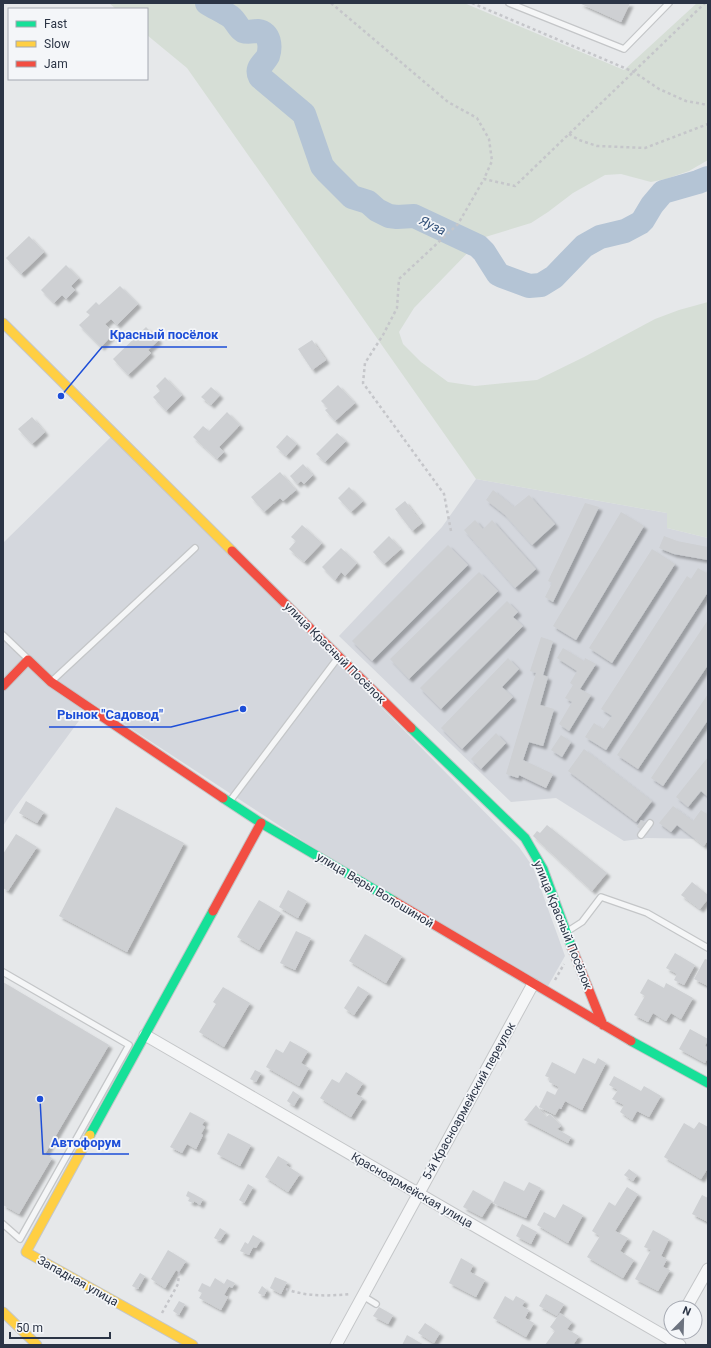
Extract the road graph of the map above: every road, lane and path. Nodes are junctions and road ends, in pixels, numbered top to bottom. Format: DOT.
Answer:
graph roads {
  1 [pos="331,3"];
  2 [pos="472,3"];
  3 [pos="509,3"];
  4 [pos="669,3"];
  5 [pos="705,3"];
  6 [pos="634,72"];
  7 [pos="708,105"];
  8 [pos="708,124"];
  9 [pos="569,134"];
  10 [pos="484,178"];
  11 [pos="3,324"];
  12 [pos="451,531"];
  13 [pos="195,548"];
  14 [pos="3,636"];
  15 [pos="338,657"];
  16 [pos="28,660"];
  17 [pos="51,682"];
  18 [pos="3,686"];
  19 [pos="229,802"];
  20 [pos="261,823"];
  21 [pos="650,823"];
  22 [pos="642,835"];
  23 [pos="566,932"];
  24 [pos="708,948"];
  25 [pos="564,962"];
  26 [pos="3,972"];
  27 [pos="533,984"];
  28 [pos="548,993"];
  29 [pos="603,1025"];
  30 [pos="144,1035"];
  31 [pos="708,1083"];
  32 [pos="419,1194"];
  33 [pos="3,1224"];
  34 [pos="708,1269"];
  35 [pos="179,1272"];
  36 [pos="286,1289"];
  37 [pos="364,1294"];
  38 [pos="691,1300"];
  39 [pos="376,1304"];
  40 [pos="165,1307"];
  41 [pos="3,1312"];
  42 [pos="663,1335"];
  43 [pos="37,1345"];
  44 [pos="193,1345"];
  45 [pos="336,1345"];
  1 -- 10 [label="path"];
  2 -- 6 [label="path"];
  3 -- 4 [label="lane"];
  5 -- 6 [label="path"];
  6 -- 7 [label="path"];
  6 -- 9 [label="path"];
  8 -- 9 [label="path"];
  9 -- 10 [label="path"];
  10 -- 12 [label="path"];
  11 -- 15 [label="main road, улица Красный Посёлок"];
  13 -- 17 [label="lane"];
  14 -- 16 [label="lane"];
  15 -- 19 [label="lane"];
  15 -- 23 [label="main road, улица Красный Посёлок"];
  16 -- 17 [label="main road, улица Веры Волошиной"];
  16 -- 18 [label="main road"];
  17 -- 19 [label="main road, улица Веры Волошиной"];
  19 -- 20 [label="main road, улица Веры Волошиной"];
  20 -- 27 [label="main road, улица Веры Волошиной"];
  20 -- 30 [label="main road"];
  21 -- 22 [label="lane"];
  23 -- 24 [label="lane"];
  23 -- 29 [label="main road, улица Красный Посёлок"];
  25 -- 28 [label="path"];
  26 -- 33 [label="lane"];
  27 -- 28 [label="main road, улица Веры Волошиной"];
  27 -- 32 [label="street, 5-й Красноармейский переулок"];
  28 -- 29 [label="main road, улица Веры Волошиной"];
  29 -- 31 [label="main road, улица Веры Волошиной"];
  30 -- 32 [label="street, Красноармейская улица"];
  30 -- 44 [label="main road, Западная улица"];
  32 -- 37 [label="street, 5-й Красноармейский переулок"];
  32 -- 42 [label="street, Красноармейская улица"];
  34 -- 38 [label="street"];
  35 -- 40 [label="path"];
  36 -- 37 [label="path"];
  37 -- 39 [label="lane"];
  37 -- 45 [label="street, 5-й Красноармейский переулок"];
  41 -- 43 [label="main road"];
}
